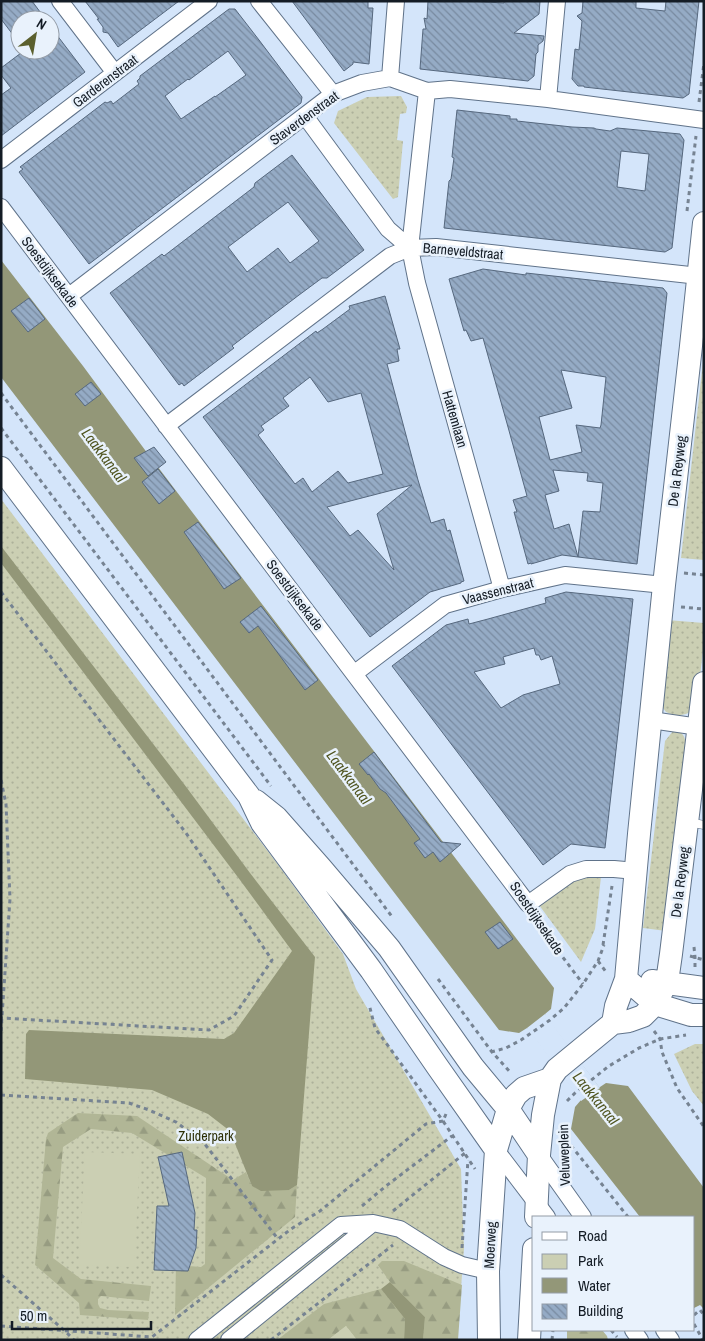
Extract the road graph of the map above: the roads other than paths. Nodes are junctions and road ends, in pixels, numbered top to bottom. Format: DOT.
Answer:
graph roads {
  1 [pos="60,1"];
  2 [pos="209,1"];
  3 [pos="259,1"];
  4 [pos="396,1"];
  5 [pos="557,1"];
  6 [pos="115,73"];
  7 [pos="390,78"];
  8 [pos="427,91"];
  9 [pos="333,94"];
  10 [pos="548,99"];
  11 [pos="305,116"];
  12 [pos="704,120"];
  13 [pos="1,160"];
  14 [pos="1,207"];
  15 [pos="704,223"];
  16 [pos="410,248"];
  17 [pos="699,276"];
  18 [pos="69,296"];
  19 [pos="166,426"];
  20 [pos="1,468"];
  21 [pos="664,585"];
  22 [pos="502,589"];
  23 [pos="355,673"];
  24 [pos="704,683"];
  25 [pos="651,720"];
  26 [pos="699,727"];
  27 [pos="249,796"];
  28 [pos="695,823"];
  29 [pos="636,871"];
  30 [pos="626,979"];
  31 [pos="667,982"];
  32 [pos="704,988"];
  33 [pos="655,1004"];
  34 [pos="704,1014"];
  35 [pos="613,1023"];
  36 [pos="554,1074"];
  37 [pos="508,1109"];
  38 [pos="496,1150"];
  39 [pos="539,1155"];
  40 [pos="540,1212"];
  41 [pos="582,1216"];
  42 [pos="374,1224"];
  43 [pos="488,1271"];
  44 [pos="532,1286"];
  45 [pos="196,1340"];
  46 [pos="230,1340"];
  47 [pos="490,1340"];
  48 [pos="529,1340"];
  1 -- 6 [label="street"];
  2 -- 6 [label="street, Garderenstraat"];
  3 -- 9 [label="street"];
  4 -- 7 [label="street"];
  5 -- 10 [label="street"];
  6 -- 13 [label="street, Garderenstraat"];
  7 -- 8 [label="street, Staverdenstraat"];
  7 -- 9 [label="street, Staverdenstraat"];
  8 -- 10 [label="street, Staverdenstraat"];
  8 -- 16 [label="street, Hattemlaan"];
  9 -- 11 [label="street, Staverdenstraat"];
  10 -- 12 [label="street, Staverdenstraat"];
  11 -- 16 [label="street"];
  11 -- 18 [label="street, Staverdenstraat"];
  14 -- 18 [label="street, Soestdijksekade"];
  15 -- 17 [label="main road, De la Reyweg"];
  16 -- 17 [label="street, Barneveldstraat"];
  16 -- 19 [label="street, Barneveldstraat"];
  16 -- 22 [label="street, Hattemlaan"];
  17 -- 21 [label="main road, De la Reyweg"];
  18 -- 19 [label="street, Soestdijksekade"];
  19 -- 23 [label="street, Soestdijksekade"];
  20 -- 27 [label="main road"];
  21 -- 22 [label="street, Vaassenstraat"];
  21 -- 25 [label="main road, De la Reyweg"];
  22 -- 23 [label="street, Vaassenstraat"];
  23 -- 29 [label="street, Soestdijksekade"];
  24 -- 26 [label="main road, De la Reyweg"];
  25 -- 26 [label="street"];
  25 -- 29 [label="main road, De la Reyweg"];
  26 -- 28 [label="main road, De la Reyweg"];
  27 -- 37 [label="main road"];
  27 -- 38 [label="main road"];
  28 -- 31 [label="main road, De la Reyweg"];
  29 -- 30 [label="main road, De la Reyweg"];
  30 -- 31 [label="main road"];
  30 -- 33 [label="main road"];
  30 -- 35 [label="main road"];
  31 -- 32 [label="main road"];
  31 -- 33 [label="main road, De la Reyweg"];
  33 -- 34 [label="main road"];
  33 -- 35 [label="main road"];
  35 -- 36 [label="main road"];
  36 -- 37 [label="main road"];
  36 -- 39 [label="main road, Veluweplein"];
  37 -- 38 [label="main road"];
  37 -- 39 [label="main road, Veluweplein"];
  38 -- 40 [label="street, Veluweplein"];
  38 -- 43 [label="main road, Moerweg"];
  39 -- 40 [label="main road, Veluweplein"];
  39 -- 41 [label="street"];
  42 -- 43 [label="street"];
  42 -- 45 [label="street"];
  42 -- 46 [label="street"];
  43 -- 47 [label="main road, Moerweg"];
  44 -- 48 [label="main road"];
}
